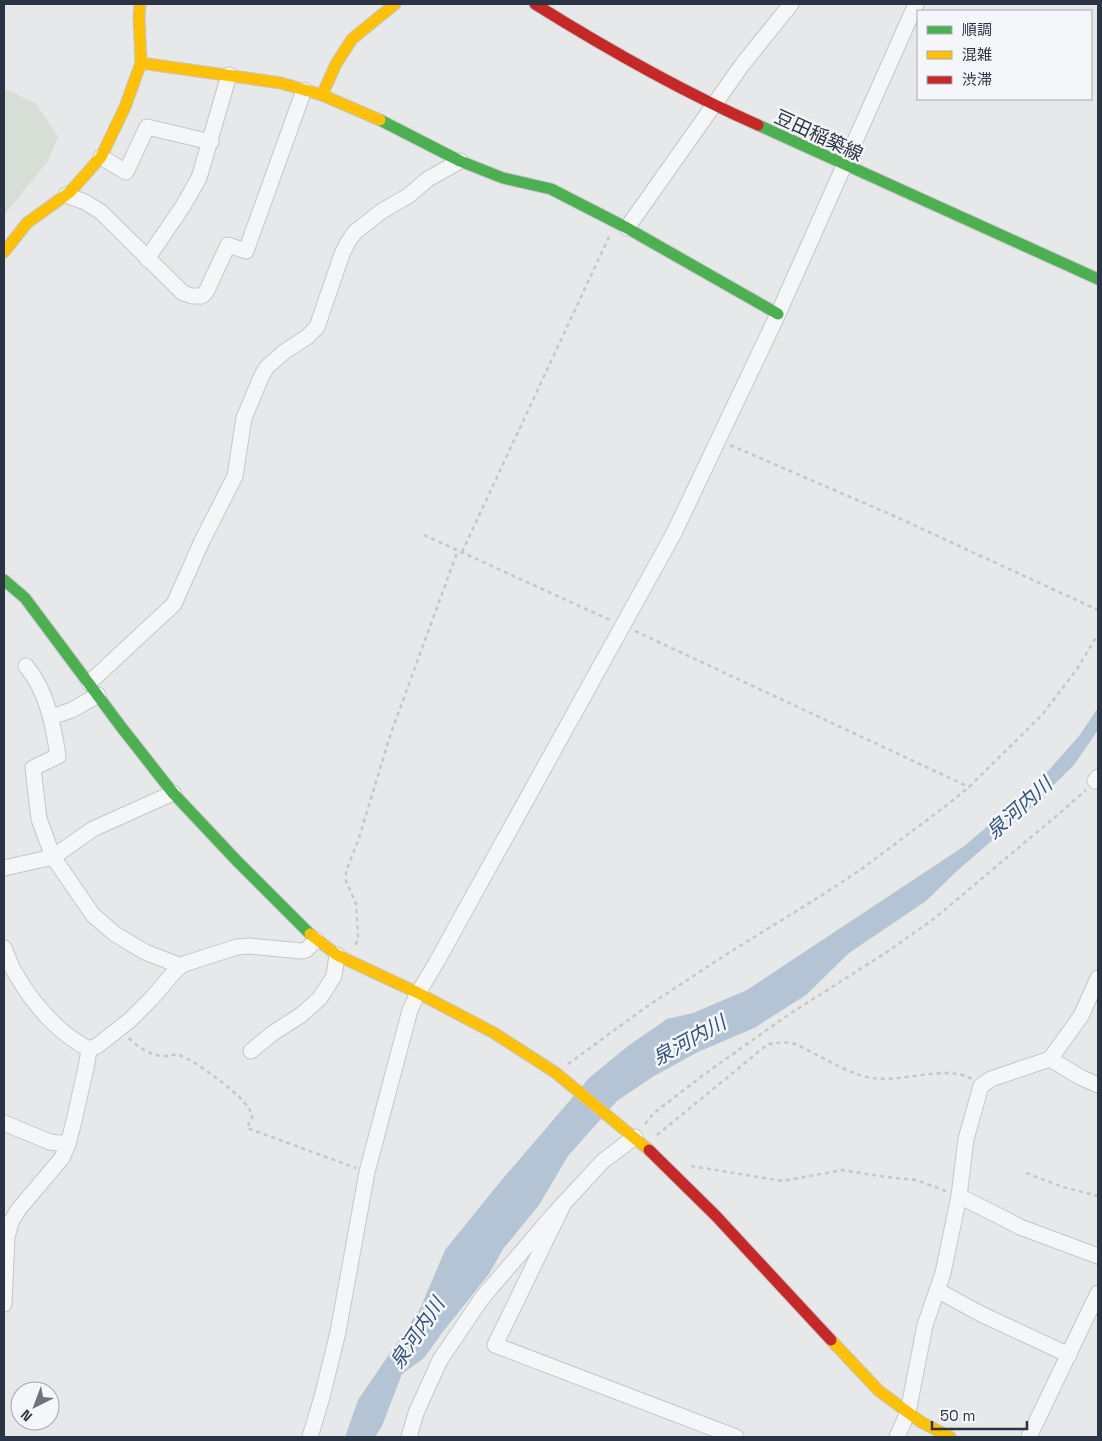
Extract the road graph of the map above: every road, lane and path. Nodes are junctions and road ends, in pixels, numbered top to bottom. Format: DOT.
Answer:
graph roads {
  1 [pos="140,4"];
  2 [pos="395,4"];
  3 [pos="535,4"];
  4 [pos="791,4"];
  5 [pos="916,4"];
  6 [pos="141,63"];
  7 [pos="230,75"];
  8 [pos="304,90"];
  9 [pos="322,95"];
  10 [pos="714,106"];
  11 [pos="211,142"];
  12 [pos="101,157"];
  13 [pos="460,161"];
  14 [pos="844,165"];
  15 [pos="66,195"];
  16 [pos="621,225"];
  17 [pos="4,252"];
  18 [pos="147,259"];
  19 [pos="1098,279"];
  20 [pos="778,314"];
  21 [pos="718,440"];
  22 [pos="424,535"];
  23 [pos="458,550"];
  24 [pos="462,552"];
  25 [pos="4,580"];
  26 [pos="1098,610"];
  27 [pos="623,626"];
  28 [pos="1098,634"];
  29 [pos="26,666"];
  30 [pos="94,689"];
  31 [pos="51,717"];
  32 [pos="1097,779"];
  33 [pos="969,787"];
  34 [pos="173,793"];
  35 [pos="53,857"];
  36 [pos="4,868"];
  37 [pos="316,940"];
  38 [pos="4,948"];
  39 [pos="336,955"];
  40 [pos="353,963"];
  41 [pos="182,966"];
  42 [pos="1098,978"];
  43 [pos="418,993"];
  44 [pos="119,1028"];
  45 [pos="89,1049"];
  46 [pos="251,1051"];
  47 [pos="1050,1059"];
  48 [pos="559,1075"];
  49 [pos="981,1086"];
  50 [pos="1098,1086"];
  51 [pos="4,1123"];
  52 [pos="640,1142"];
  53 [pos="68,1144"];
  54 [pos="689,1166"];
  55 [pos="367,1172"];
  56 [pos="1026,1173"];
  57 [pos="958,1196"];
  58 [pos="1098,1196"];
  59 [pos="564,1203"];
  60 [pos="1098,1256"];
  61 [pos="937,1290"];
  62 [pos="1098,1293"];
  63 [pos="4,1304"];
  64 [pos="1069,1355"];
  65 [pos="908,1412"];
  66 [pos="310,1437"];
  67 [pos="409,1437"];
  68 [pos="736,1437"];
  69 [pos="897,1437"];
  70 [pos="950,1437"];
  71 [pos="1029,1437"];
  1 -- 6 [label="street"];
  2 -- 9 [label="street"];
  3 -- 10 [label="street, 豆田稲築線"];
  4 -- 10 [label="street"];
  5 -- 14 [label="street"];
  6 -- 7 [label="street"];
  6 -- 12 [label="street"];
  7 -- 8 [label="street"];
  7 -- 11 [label="street"];
  8 -- 9 [label="street"];
  8 -- 18 [label="street"];
  9 -- 13 [label="street"];
  10 -- 14 [label="street, 豆田稲築線"];
  10 -- 16 [label="street"];
  11 -- 12 [label="street"];
  11 -- 18 [label="street"];
  12 -- 15 [label="street"];
  13 -- 16 [label="street"];
  13 -- 30 [label="street"];
  14 -- 19 [label="street, 豆田稲築線"];
  14 -- 20 [label="street"];
  15 -- 17 [label="street"];
  15 -- 18 [label="street"];
  16 -- 20 [label="street"];
  16 -- 24 [label="path"];
  20 -- 21 [label="street"];
  21 -- 26 [label="path"];
  21 -- 27 [label="street"];
  22 -- 23 [label="path"];
  23 -- 24 [label="path"];
  23 -- 40 [label="path"];
  24 -- 27 [label="path"];
  25 -- 30 [label="street"];
  27 -- 33 [label="path"];
  27 -- 43 [label="street"];
  28 -- 33 [label="path"];
  29 -- 31 [label="street"];
  30 -- 31 [label="street"];
  30 -- 34 [label="street"];
  31 -- 35 [label="street"];
  32 -- 52 [label="path"];
  33 -- 48 [label="path"];
  34 -- 35 [label="street"];
  34 -- 37 [label="street"];
  35 -- 36 [label="street"];
  35 -- 41 [label="street"];
  37 -- 39 [label="street"];
  37 -- 41 [label="street"];
  38 -- 45 [label="street"];
  39 -- 40 [label="street"];
  39 -- 46 [label="street"];
  40 -- 43 [label="street"];
  41 -- 44 [label="street"];
  42 -- 47 [label="street"];
  43 -- 48 [label="street"];
  43 -- 55 [label="street"];
  44 -- 45 [label="street"];
  44 -- 55 [label="path"];
  45 -- 53 [label="street"];
  47 -- 49 [label="street"];
  47 -- 50 [label="street"];
  48 -- 52 [label="street"];
  49 -- 52 [label="path"];
  49 -- 57 [label="street"];
  51 -- 53 [label="street"];
  52 -- 59 [label="street"];
  52 -- 65 [label="street"];
  53 -- 63 [label="street"];
  54 -- 57 [label="path"];
  55 -- 66 [label="street"];
  56 -- 58 [label="path"];
  57 -- 60 [label="street"];
  57 -- 61 [label="street"];
  59 -- 67 [label="street"];
  59 -- 68 [label="street"];
  61 -- 64 [label="street"];
  61 -- 65 [label="street"];
  62 -- 64 [label="street"];
  64 -- 71 [label="street"];
  65 -- 69 [label="street"];
  65 -- 70 [label="street"];
}
